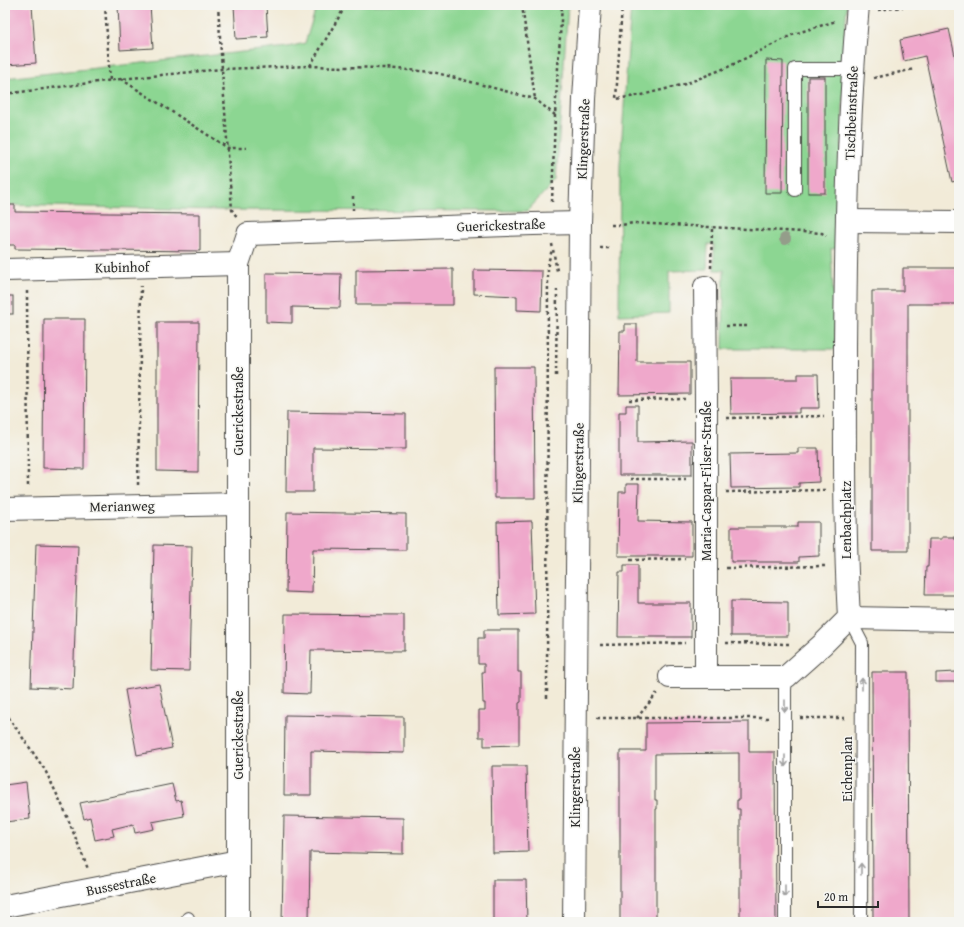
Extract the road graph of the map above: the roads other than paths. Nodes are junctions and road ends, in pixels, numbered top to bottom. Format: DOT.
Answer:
graph roads {
  1 [pos="590,5"];
  2 [pos="857,10"];
  3 [pos="852,75"];
  4 [pos="795,190"];
  5 [pos="847,221"];
  6 [pos="959,222"];
  7 [pos="580,223"];
  8 [pos="238,264"];
  9 [pos="5,270"];
  10 [pos="705,286"];
  11 [pos="238,504"];
  12 [pos="5,509"];
  13 [pos="849,618"];
  14 [pos="959,620"];
  15 [pos="706,676"];
  16 [pos="786,677"];
  17 [pos="664,684"];
  18 [pos="238,861"];
  19 [pos="5,906"];
  20 [pos="238,922"];
  21 [pos="574,922"];
  22 [pos="785,922"];
  23 [pos="861,922"];
  1 -- 7 [label="street, Klingerstraße"];
  2 -- 3 [label="street, Tischbeinstraße"];
  3 -- 4 [label="lane"];
  3 -- 5 [label="street, Tischbeinstraße"];
  5 -- 6 [label="street"];
  5 -- 13 [label="street, Lenbachplatz"];
  7 -- 8 [label="street, Guerickestraße"];
  7 -- 21 [label="street, Klingerstraße"];
  8 -- 9 [label="street, Kubinhof"];
  8 -- 11 [label="street, Guerickestraße"];
  10 -- 15 [label="street, Maria-Caspar-Filser-Straße"];
  11 -- 12 [label="street, Merianweg"];
  11 -- 18 [label="street, Guerickestraße"];
  13 -- 14 [label="street"];
  13 -- 16 [label="street"];
  23 -- 13 [label="lane, Eichenplan, one-way"];
  15 -- 16 [label="street"];
  15 -- 17 [label="street"];
  16 -- 22 [label="lane, one-way"];
  18 -- 19 [label="street, Bussestraße"];
  18 -- 20 [label="street, Guerickestraße"];
}
